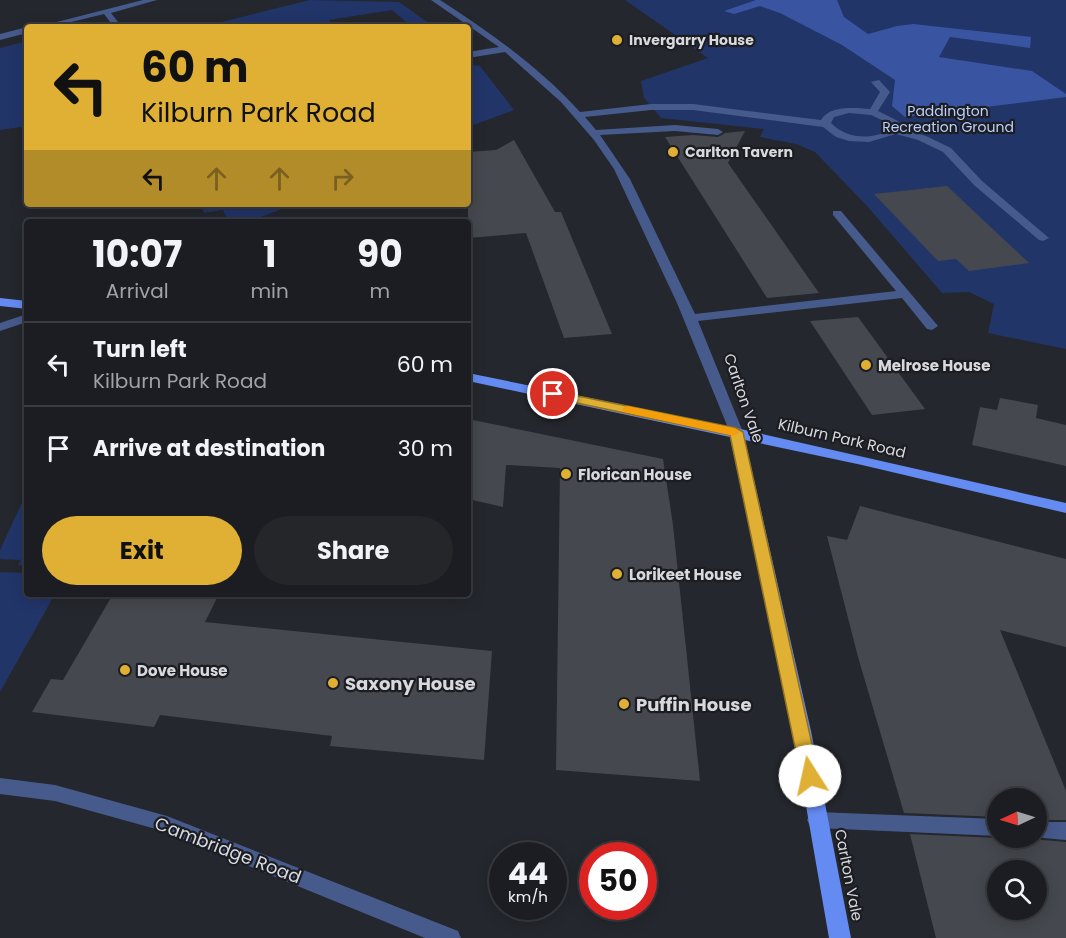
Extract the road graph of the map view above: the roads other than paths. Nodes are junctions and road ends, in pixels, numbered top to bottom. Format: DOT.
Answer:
graph roads {
  1 [pos="153,0"];
  2 [pos="435,0"];
  3 [pos="106,12"];
  4 [pos="54,24"];
  5 [pos="116,24"];
  6 [pos="24,31"];
  7 [pos="0,37"];
  8 [pos="506,49"];
  9 [pos="471,55"];
  10 [pos="876,82"];
  11 [pos="873,112"];
  12 [pos="576,115"];
  13 [pos="826,124"];
  14 [pos="895,131"];
  15 [pos="718,132"];
  16 [pos="592,133"];
  17 [pos="837,213"];
  18 [pos="1043,238"];
  19 [pos="904,294"];
  20 [pos="0,302"];
  21 [pos="24,305"];
  22 [pos="692,318"];
  23 [pos="24,319"];
  24 [pos="932,326"];
  25 [pos="0,327"];
  26 [pos="471,378"];
  27 [pos="736,432"];
  28 [pos="1066,508"];
  29 [pos="0,786"];
  30 [pos="818,820"];
  31 [pos="987,828"];
  32 [pos="1047,830"];
  33 [pos="1066,831"];
  34 [pos="450,938"];
  35 [pos="840,938"];
  1 -- 3 [label="street"];
  2 -- 8 [label="street, Carlton Vale"];
  3 -- 4 [label="street"];
  3 -- 5 [label="street"];
  6 -- 7 [label="street"];
  8 -- 9 [label="street"];
  8 -- 12 [label="street, Carlton Vale"];
  10 -- 11 [label="street"];
  11 -- 13 [label="street"];
  11 -- 14 [label="street"];
  12 -- 13 [label="street"];
  12 -- 16 [label="street, Carlton Vale"];
  13 -- 14 [label="street"];
  14 -- 18 [label="street"];
  15 -- 16 [label="street"];
  16 -- 22 [label="street, Carlton Vale"];
  17 -- 19 [label="street"];
  19 -- 22 [label="street"];
  19 -- 24 [label="street"];
  20 -- 21 [label="main road"];
  22 -- 27 [label="street, Carlton Vale"];
  23 -- 25 [label="street"];
  26 -- 27 [label="main road, Kilburn Park Road"];
  27 -- 28 [label="main road, Kilburn Park Road"];
  27 -- 30 [label="main road, Carlton Vale"];
  29 -- 34 [label="street, Cambridge Road"];
  30 -- 31 [label="street"];
  30 -- 35 [label="main road, Carlton Vale"];
  32 -- 33 [label="street"];
}
